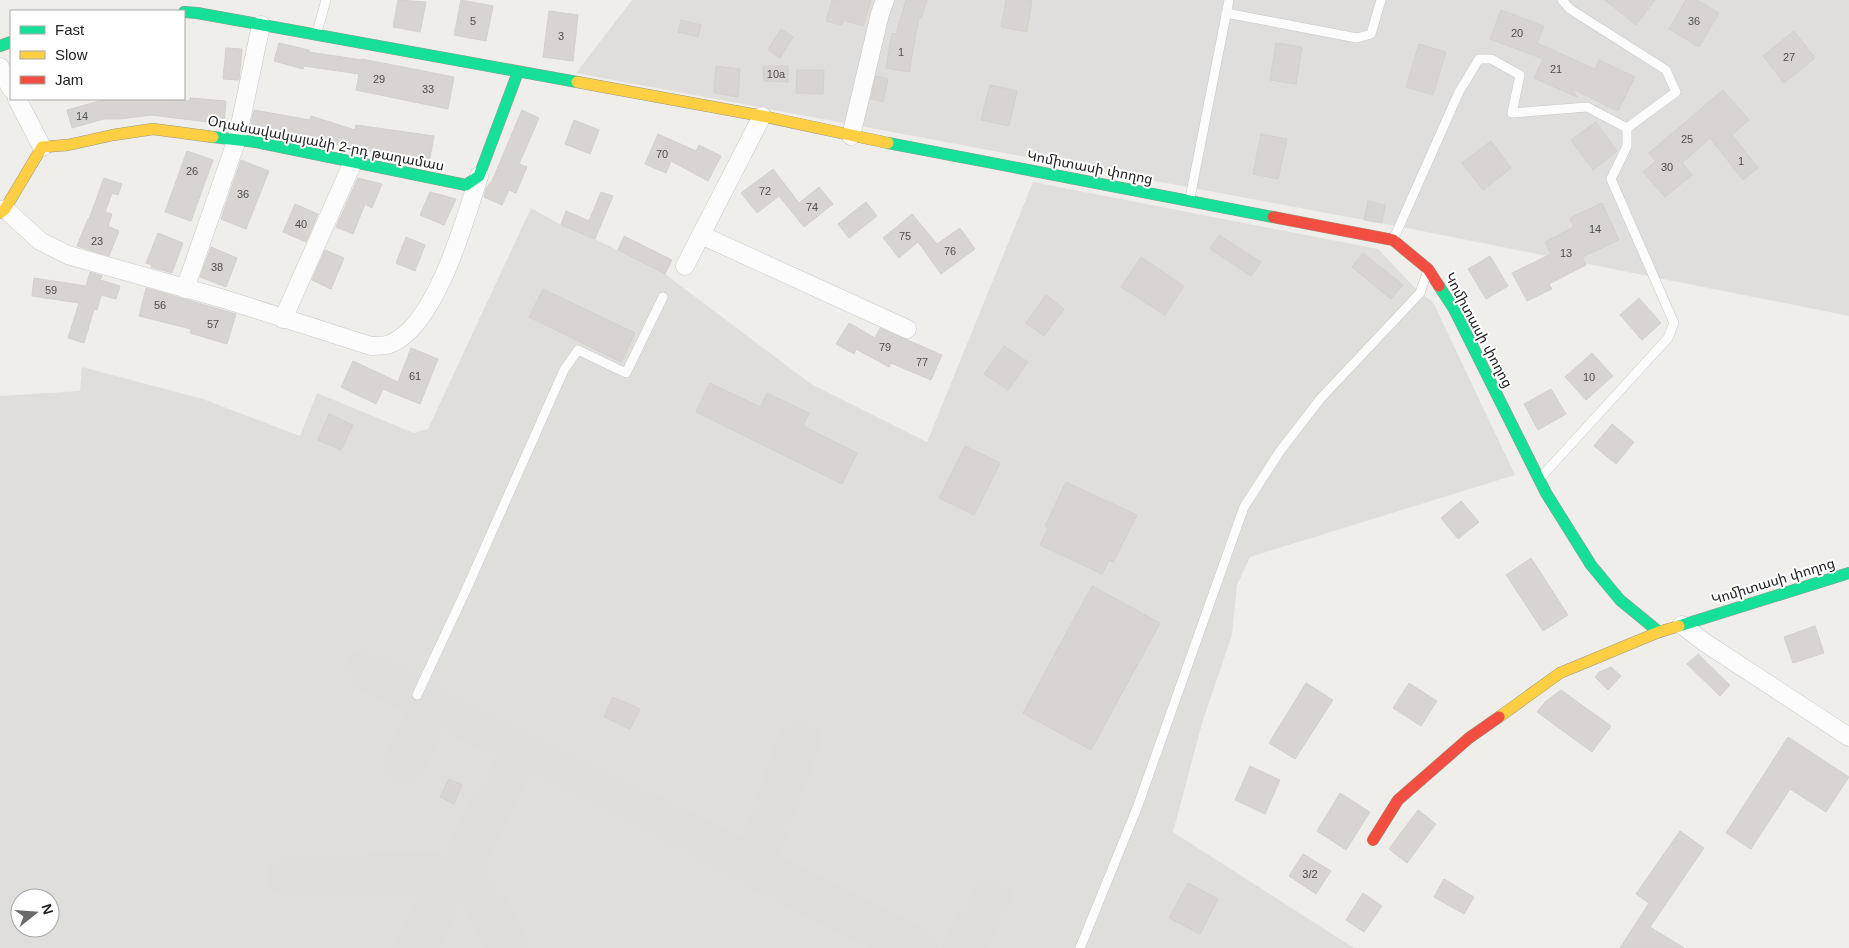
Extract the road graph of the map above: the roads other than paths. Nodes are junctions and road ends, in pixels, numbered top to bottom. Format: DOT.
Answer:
graph roads {
  1 [pos="326,0"];
  2 [pos="885,0"];
  3 [pos="1229,0"];
  4 [pos="1381,0"];
  5 [pos="1562,0"];
  6 [pos="185,12"];
  7 [pos="1226,14"];
  8 [pos="261,25"];
  9 [pos="316,35"];
  10 [pos="0,67"];
  11 [pos="518,72"];
  12 [pos="10,87"];
  13 [pos="17,100"];
  14 [pos="762,116"];
  15 [pos="1627,128"];
  16 [pos="852,136"];
  17 [pos="237,139"];
  18 [pos="42,147"];
  19 [pos="353,162"];
  20 [pos="479,176"];
  21 [pos="1189,201"];
  22 [pos="3,211"];
  23 [pos="701,235"];
  24 [pos="1393,240"];
  25 [pos="685,266"];
  26 [pos="1428,269"];
  27 [pos="185,289"];
  28 [pos="663,297"];
  29 [pos="283,319"];
  30 [pos="907,329"];
  31 [pos="1539,479"];
  32 [pos="1849,573"];
  33 [pos="1682,625"];
  34 [pos="1659,632"];
  35 [pos="417,695"];
  36 [pos="1849,738"];
  37 [pos="1373,840"];
  38 [pos="1080,948"];
  1 -- 9 [label="lane"];
  2 -- 16 [label="street"];
  3 -- 7 [label="lane"];
  4 -- 7 [label="lane"];
  5 -- 15 [label="lane"];
  6 -- 8 [label="main road, Կոմիտասի փողոց"];
  7 -- 21 [label="lane"];
  8 -- 9 [label="main road, Կոմիտասի փողոց"];
  8 -- 17 [label="street"];
  9 -- 11 [label="main road, Կոմիտասի փողոց"];
  10 -- 12 [label="street"];
  11 -- 14 [label="main road, Կոմիտասի փողոց"];
  11 -- 20 [label="main road"];
  13 -- 18 [label="street"];
  14 -- 16 [label="main road, Կոմիտասի փողոց"];
  14 -- 23 [label="street"];
  15 -- 24 [label="lane"];
  15 -- 31 [label="lane"];
  16 -- 21 [label="main road, Կոմիտասի փողոց"];
  17 -- 18 [label="main road, Օդանավակայանի 2-րդ թաղամաս"];
  17 -- 19 [label="main road, Օդանավակայանի 2-րդ թաղամաս"];
  17 -- 27 [label="street"];
  18 -- 22 [label="main road"];
  19 -- 20 [label="main road, Օդանավակայանի 2-րդ թաղամաս"];
  19 -- 29 [label="street"];
  20 -- 29 [label="street"];
  21 -- 24 [label="main road, Կոմիտասի փողոց"];
  22 -- 27 [label="street"];
  23 -- 25 [label="street"];
  23 -- 30 [label="street"];
  24 -- 26 [label="main road, Կոմիտասի փողոց"];
  26 -- 31 [label="main road, Կոմիտասի փողոց"];
  26 -- 38 [label="lane"];
  27 -- 29 [label="street"];
  28 -- 35 [label="lane"];
  31 -- 34 [label="main road, Կոմիտասի փողոց"];
  32 -- 33 [label="main road, Կոմիտասի փողոց"];
  33 -- 34 [label="main road, Կոմիտասի փողոց"];
  33 -- 36 [label="street"];
  34 -- 37 [label="main road"];
}
